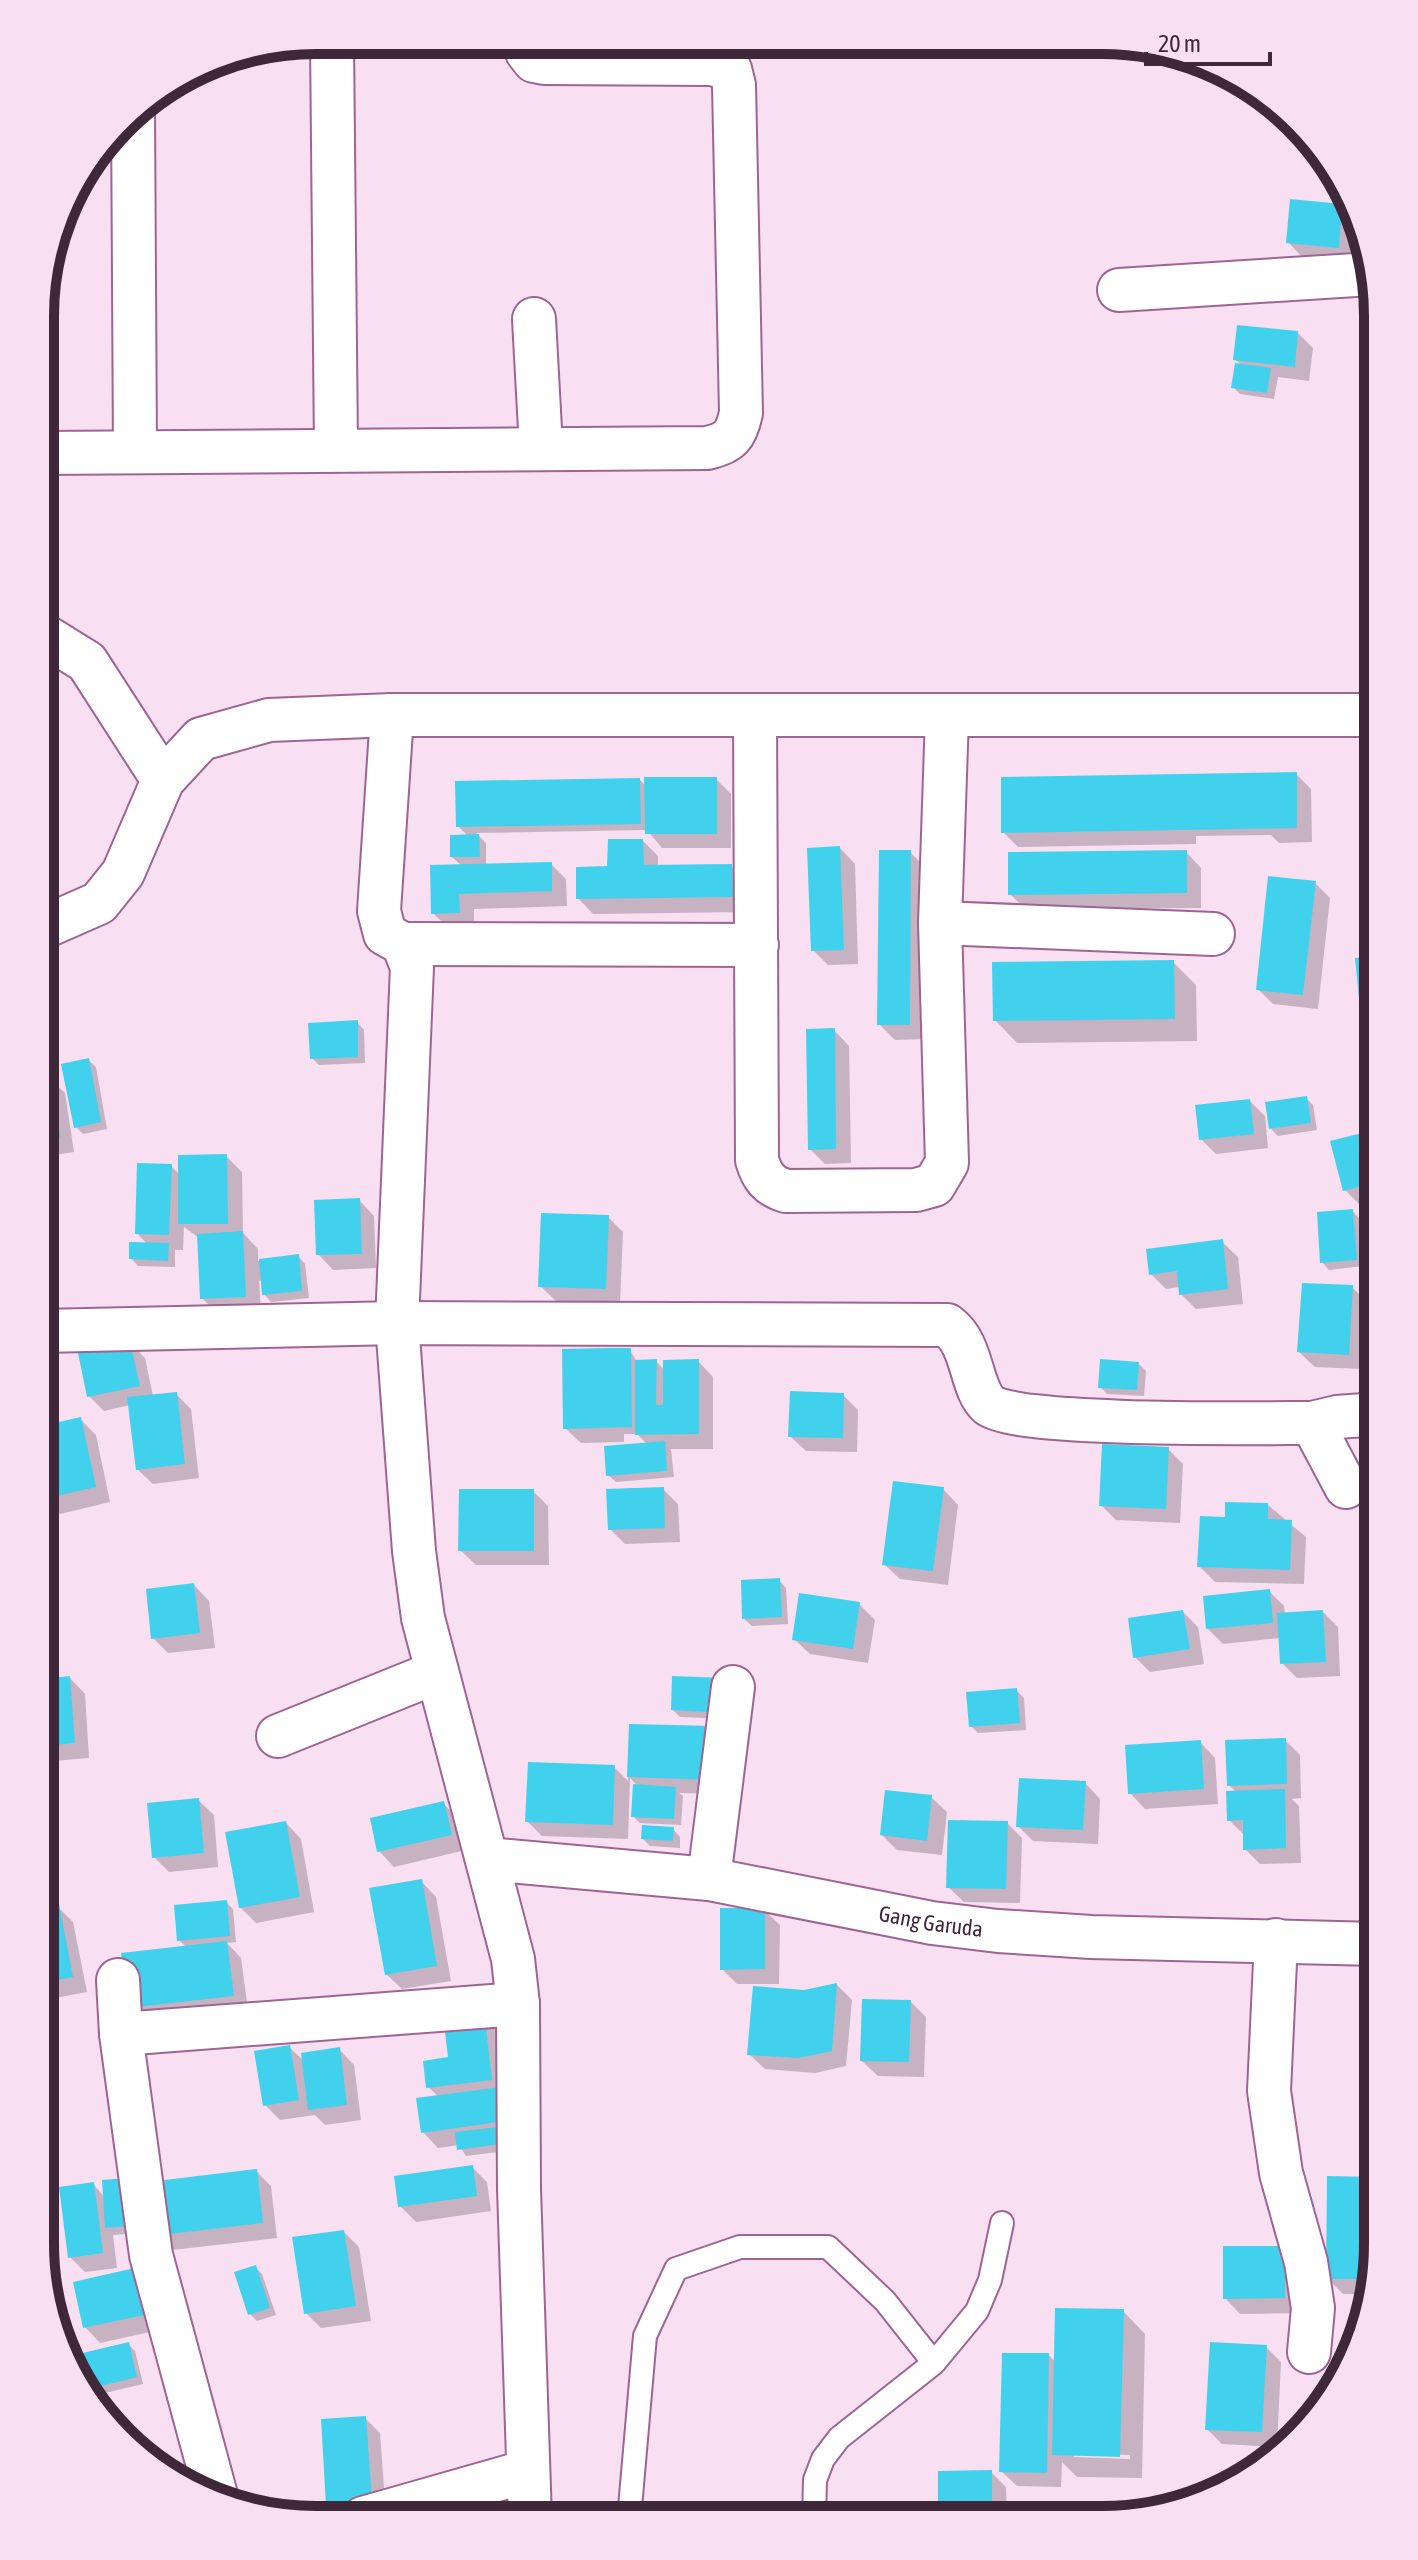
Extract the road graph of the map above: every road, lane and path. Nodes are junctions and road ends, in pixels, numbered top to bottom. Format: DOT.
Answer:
graph roads {
  1 [pos="332,55"];
  2 [pos="529,55"];
  3 [pos="133,129"];
  4 [pos="1360,275"];
  5 [pos="1119,290"];
  6 [pos="534,319"];
  7 [pos="541,448"];
  8 [pos="336,449"];
  9 [pos="135,450"];
  10 [pos="54,453"];
  11 [pos="54,641"];
  12 [pos="392,715"];
  13 [pos="755,715"];
  14 [pos="1364,715"];
  15 [pos="947,716"];
  16 [pos="163,780"];
  17 [pos="54,923"];
  18 [pos="940,923"];
  19 [pos="1213,934"];
  20 [pos="403,944"];
  21 [pos="757,945"];
  22 [pos="397,1323"];
  23 [pos="54,1331"];
  24 [pos="1363,1415"];
  25 [pos="1312,1423"];
  26 [pos="1346,1487"];
  27 [pos="437,1672"];
  28 [pos="733,1687"];
  29 [pos="278,1736"];
  30 [pos="488,1859"];
  31 [pos="709,1879"];
  32 [pos="1276,1940"];
  33 [pos="1363,1943"];
  34 [pos="118,1980"];
  35 [pos="518,2004"];
  36 [pos="121,2034"];
  37 [pos="1002,2223"];
  38 [pos="1309,2352"];
  39 [pos="934,2363"];
  40 [pos="528,2471"];
  41 [pos="213,2484"];
  42 [pos="405,2506"];
  43 [pos="529,2506"];
  44 [pos="630,2506"];
  45 [pos="814,2506"];
  1 -- 8 [label="street"];
  2 -- 7 [label="street"];
  3 -- 9 [label="street"];
  4 -- 5 [label="street"];
  6 -- 7 [label="street"];
  7 -- 8 [label="street"];
  8 -- 9 [label="street"];
  9 -- 10 [label="street"];
  11 -- 16 [label="street"];
  12 -- 13 [label="street"];
  12 -- 16 [label="street"];
  12 -- 20 [label="street"];
  13 -- 15 [label="street"];
  13 -- 21 [label="street"];
  14 -- 15 [label="street"];
  15 -- 18 [label="street"];
  16 -- 17 [label="street"];
  18 -- 19 [label="street"];
  18 -- 21 [label="street"];
  20 -- 21 [label="street"];
  20 -- 22 [label="street"];
  22 -- 23 [label="street"];
  22 -- 25 [label="street"];
  22 -- 27 [label="street"];
  24 -- 25 [label="street"];
  25 -- 26 [label="street"];
  27 -- 29 [label="street"];
  27 -- 30 [label="street"];
  28 -- 31 [label="street"];
  30 -- 31 [label="street, Gang Garuda"];
  30 -- 35 [label="street"];
  31 -- 32 [label="street, Gang Garuda"];
  32 -- 33 [label="street, Gang Garuda"];
  32 -- 38 [label="street"];
  34 -- 36 [label="street"];
  35 -- 36 [label="street"];
  35 -- 40 [label="street"];
  36 -- 41 [label="street"];
  37 -- 39 [label="lane"];
  39 -- 44 [label="lane"];
  39 -- 45 [label="lane"];
  40 -- 42 [label="street"];
  40 -- 43 [label="street"];
}
